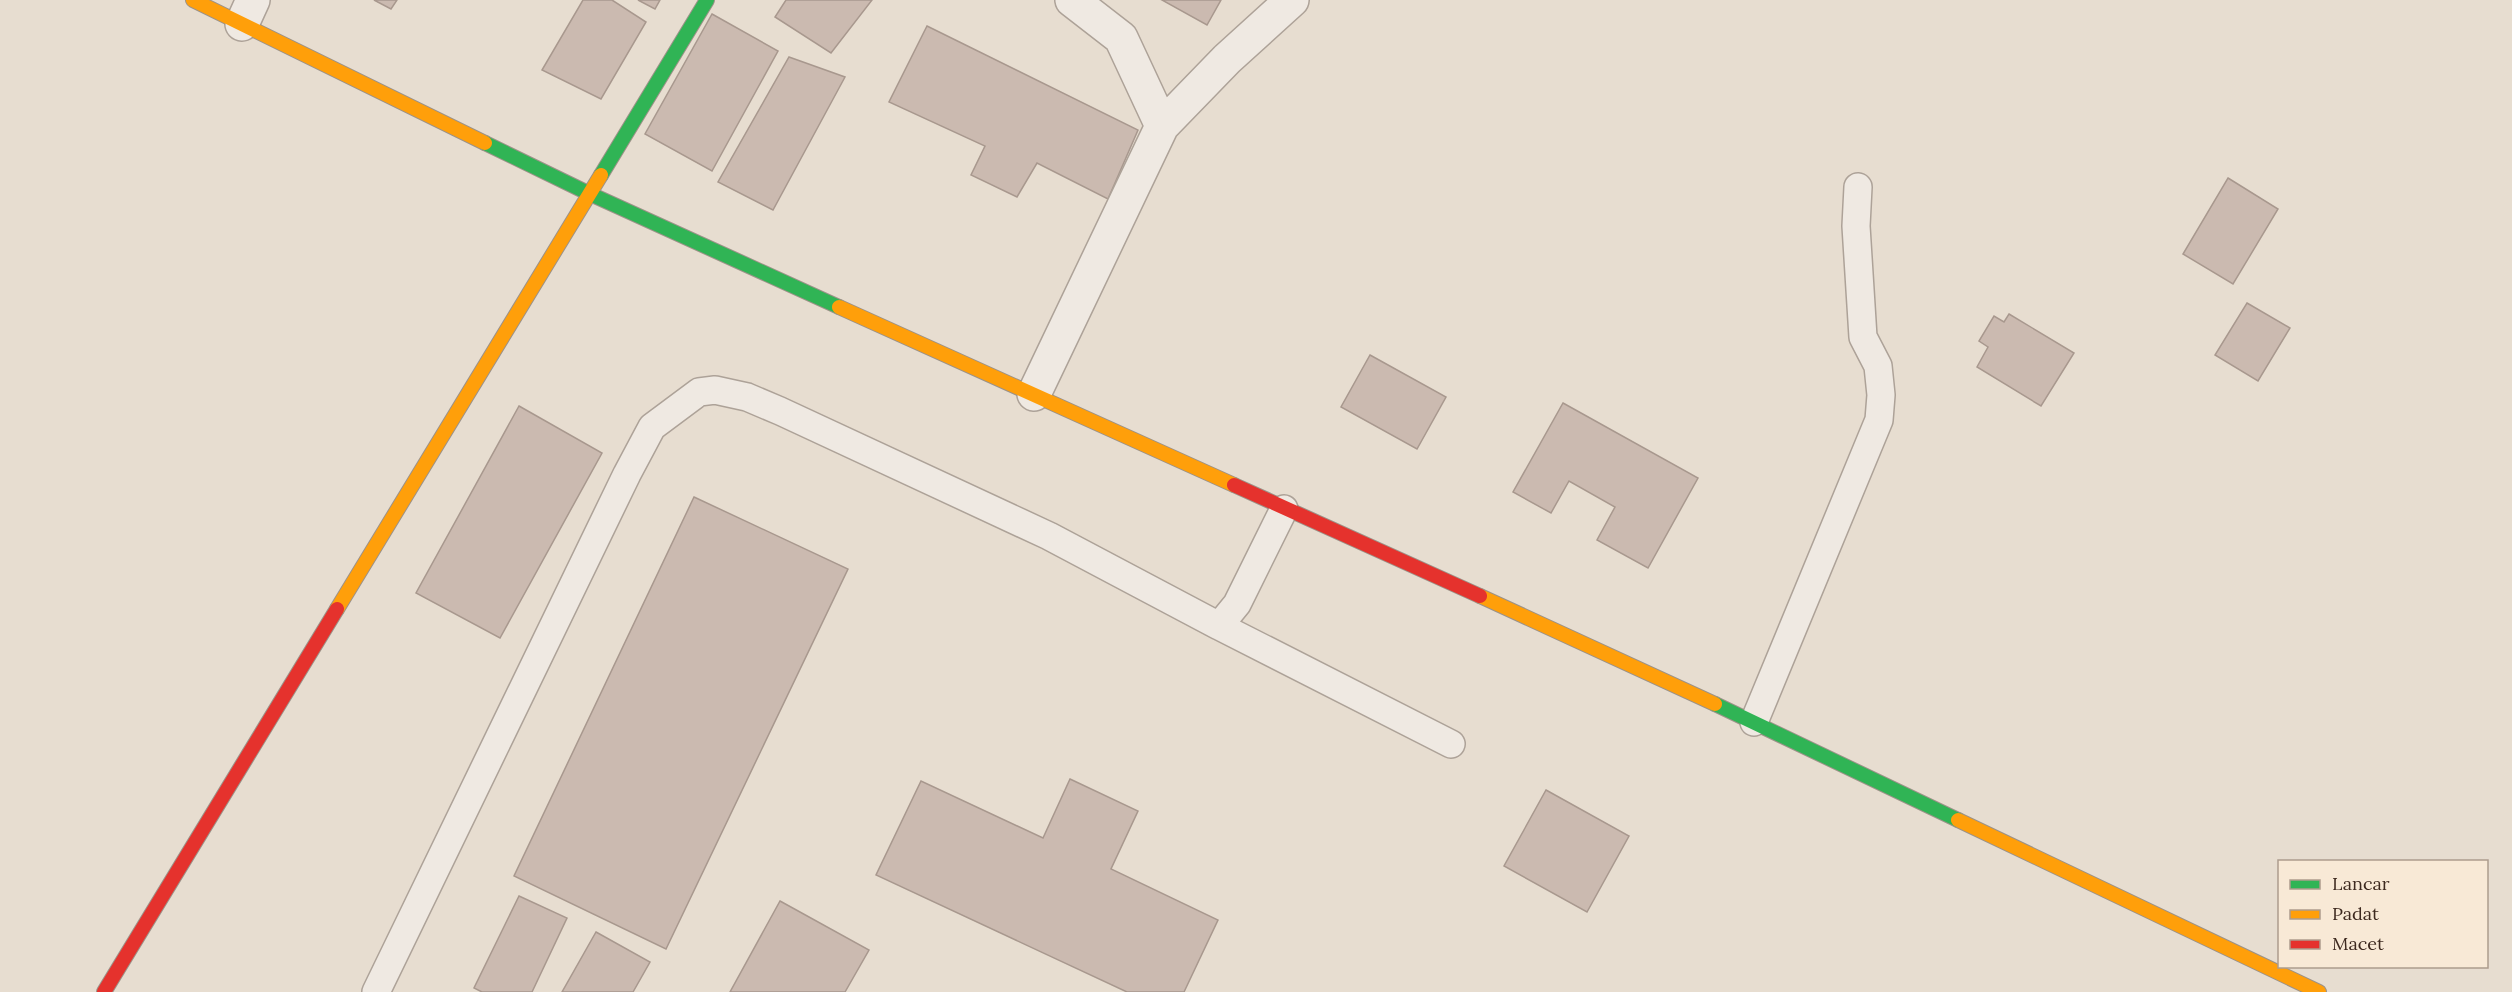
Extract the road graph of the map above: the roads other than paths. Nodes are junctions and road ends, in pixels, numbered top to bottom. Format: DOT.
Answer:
graph roads {
  1 [pos="193,0"];
  2 [pos="707,0"];
  3 [pos="1072,0"];
  4 [pos="1292,0"];
  5 [pos="248,12"];
  6 [pos="1162,126"];
  7 [pos="1858,187"];
  8 [pos="588,193"];
  9 [pos="1034,394"];
  10 [pos="1284,509"];
  11 [pos="1219,627"];
  12 [pos="1754,722"];
  13 [pos="1451,744"];
  14 [pos="104,992"];
  15 [pos="376,992"];
  16 [pos="2319,992"];
  1 -- 5 [label="main road"];
  2 -- 8 [label="main road"];
  3 -- 6 [label="street"];
  4 -- 6 [label="street"];
  5 -- 8 [label="main road"];
  6 -- 9 [label="street"];
  7 -- 12 [label="lane"];
  8 -- 9 [label="main road"];
  8 -- 14 [label="main road"];
  9 -- 10 [label="main road"];
  10 -- 11 [label="lane"];
  10 -- 12 [label="main road"];
  11 -- 13 [label="lane"];
  11 -- 15 [label="lane"];
  12 -- 16 [label="main road"];
}
